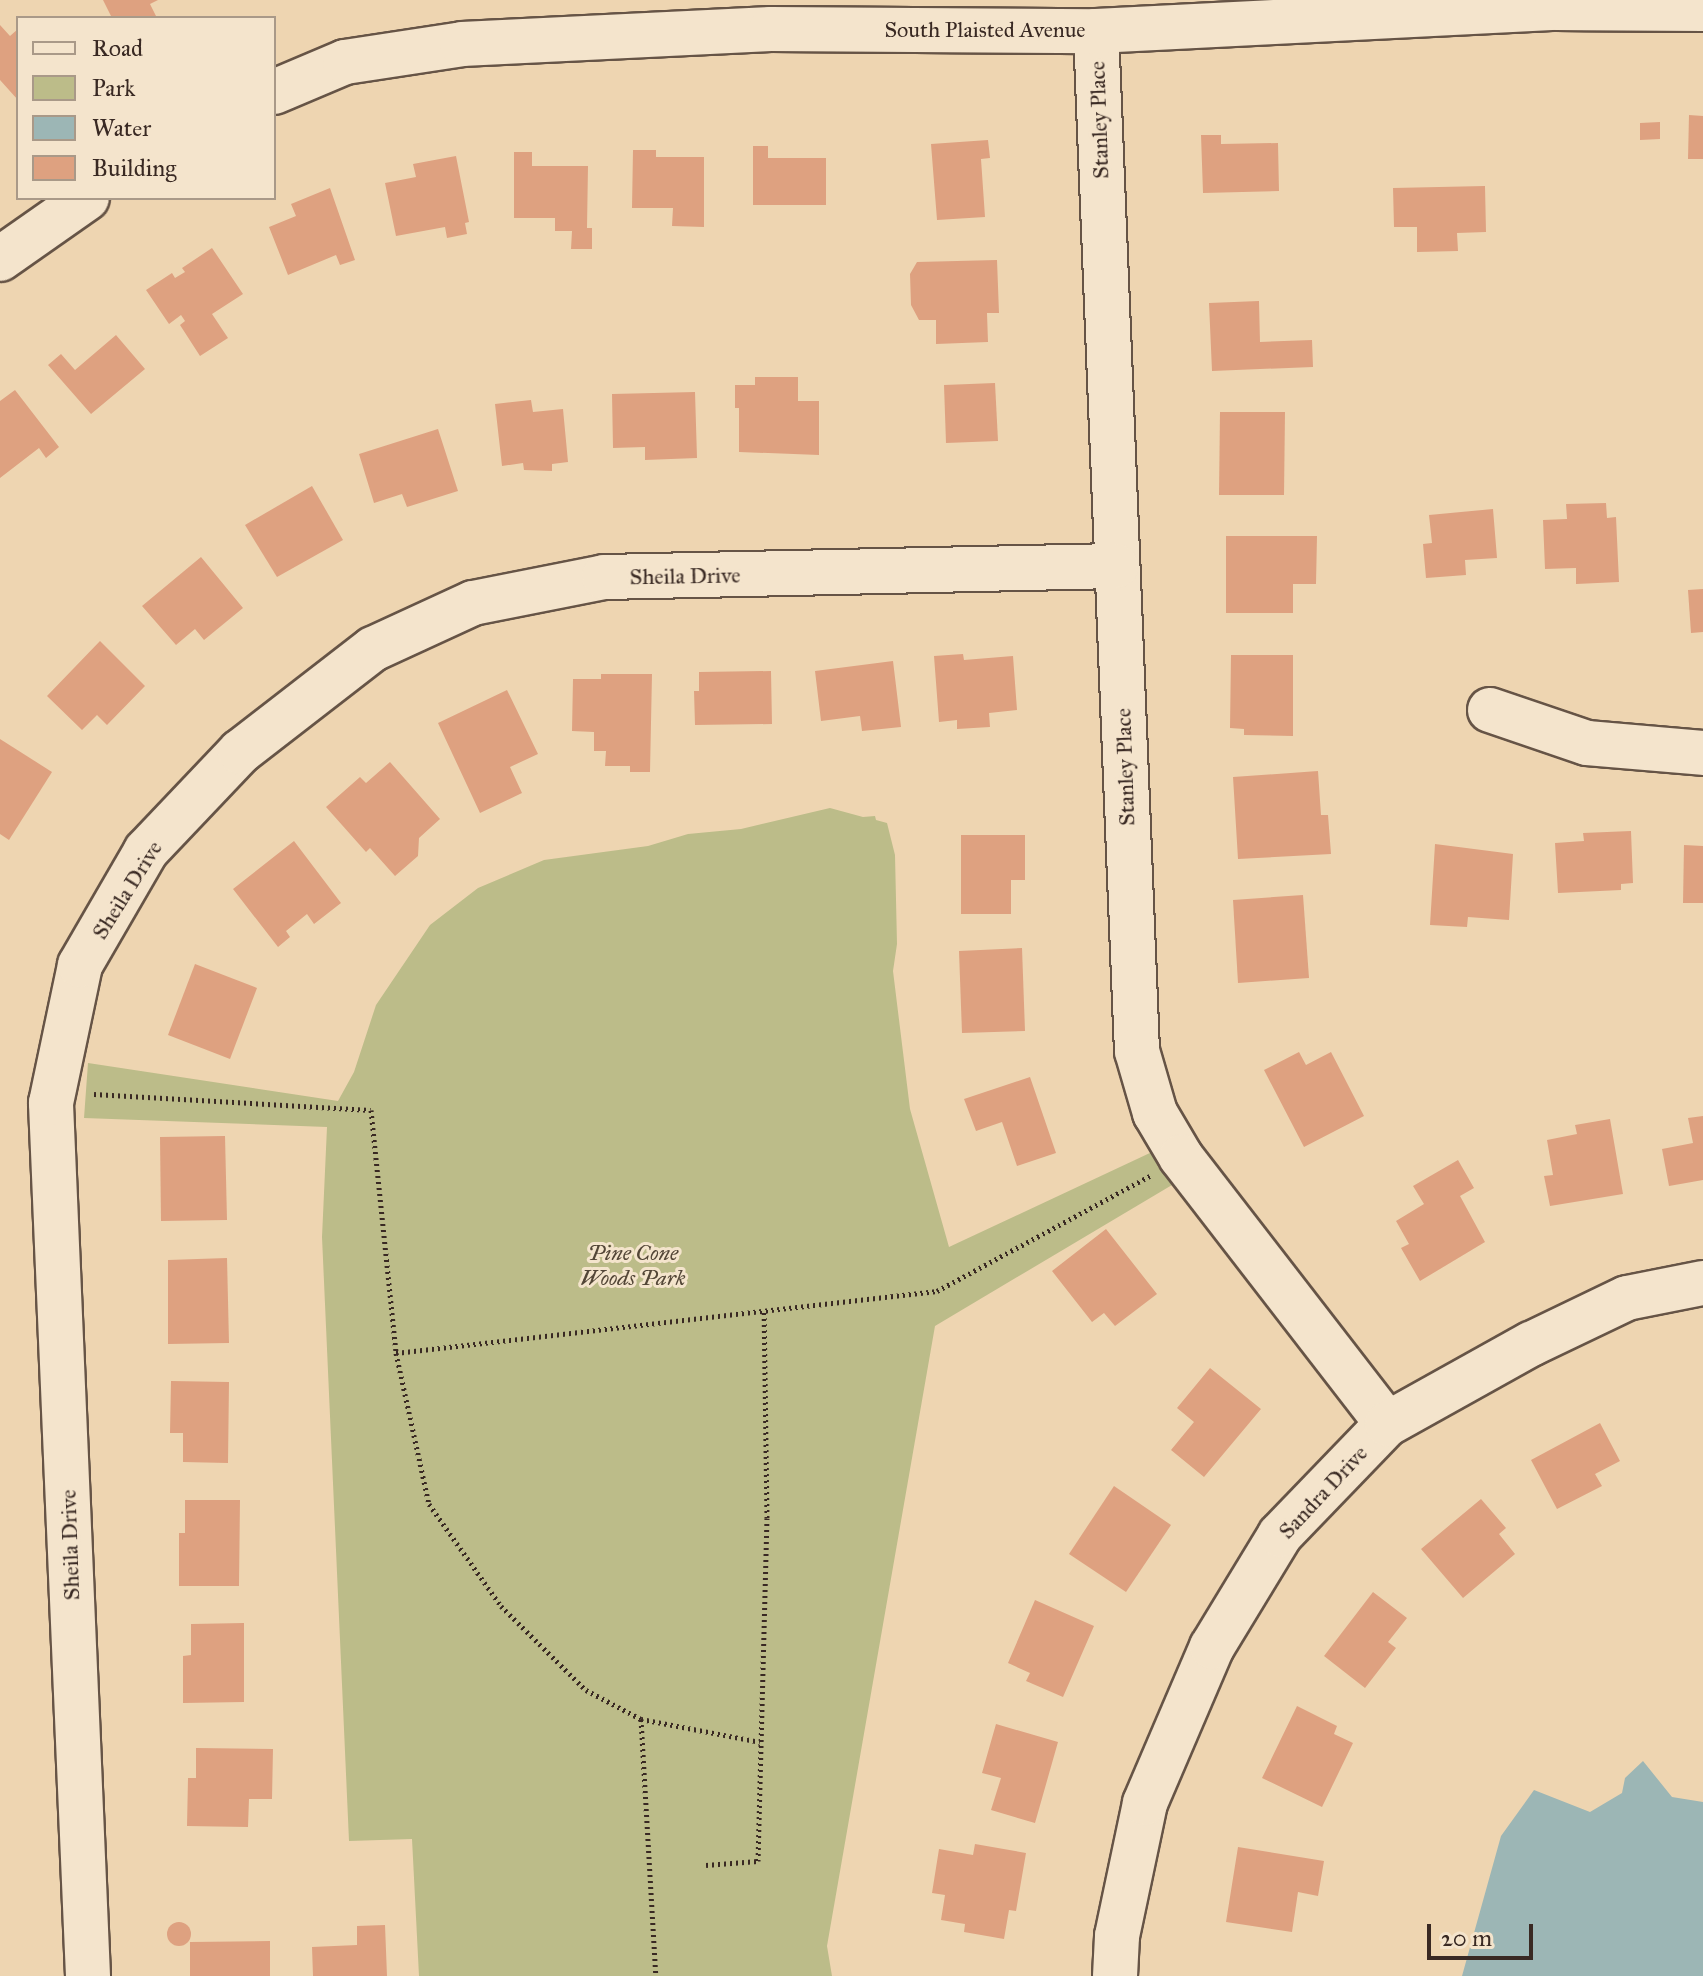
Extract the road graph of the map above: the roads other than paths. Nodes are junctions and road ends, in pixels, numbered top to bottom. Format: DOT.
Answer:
graph roads {
  1 [pos="1556,4"];
  2 [pos="1703,9"];
  3 [pos="773,15"];
  4 [pos="1096,31"];
  5 [pos="276,91"];
  6 [pos="84,200"];
  7 [pos="2,254"];
  8 [pos="1116,566"];
  9 [pos="1490,710"];
  10 [pos="1703,753"];
  11 [pos="1703,1283"];
  12 [pos="1387,1424"];
  13 [pos="88,1976"];
  14 [pos="1115,1976"];
  1 -- 2 [label="street, South Plaisted Avenue"];
  1 -- 4 [label="street, South Plaisted Avenue"];
  3 -- 4 [label="street, South Plaisted Avenue"];
  3 -- 5 [label="street, South Plaisted Avenue"];
  4 -- 8 [label="street, Stanley Place"];
  6 -- 7 [label="street"];
  8 -- 12 [label="street, Stanley Place"];
  8 -- 13 [label="street, Sheila Drive"];
  9 -- 10 [label="street"];
  11 -- 12 [label="street, Sandra Drive"];
  12 -- 14 [label="street, Sandra Drive"];
}
